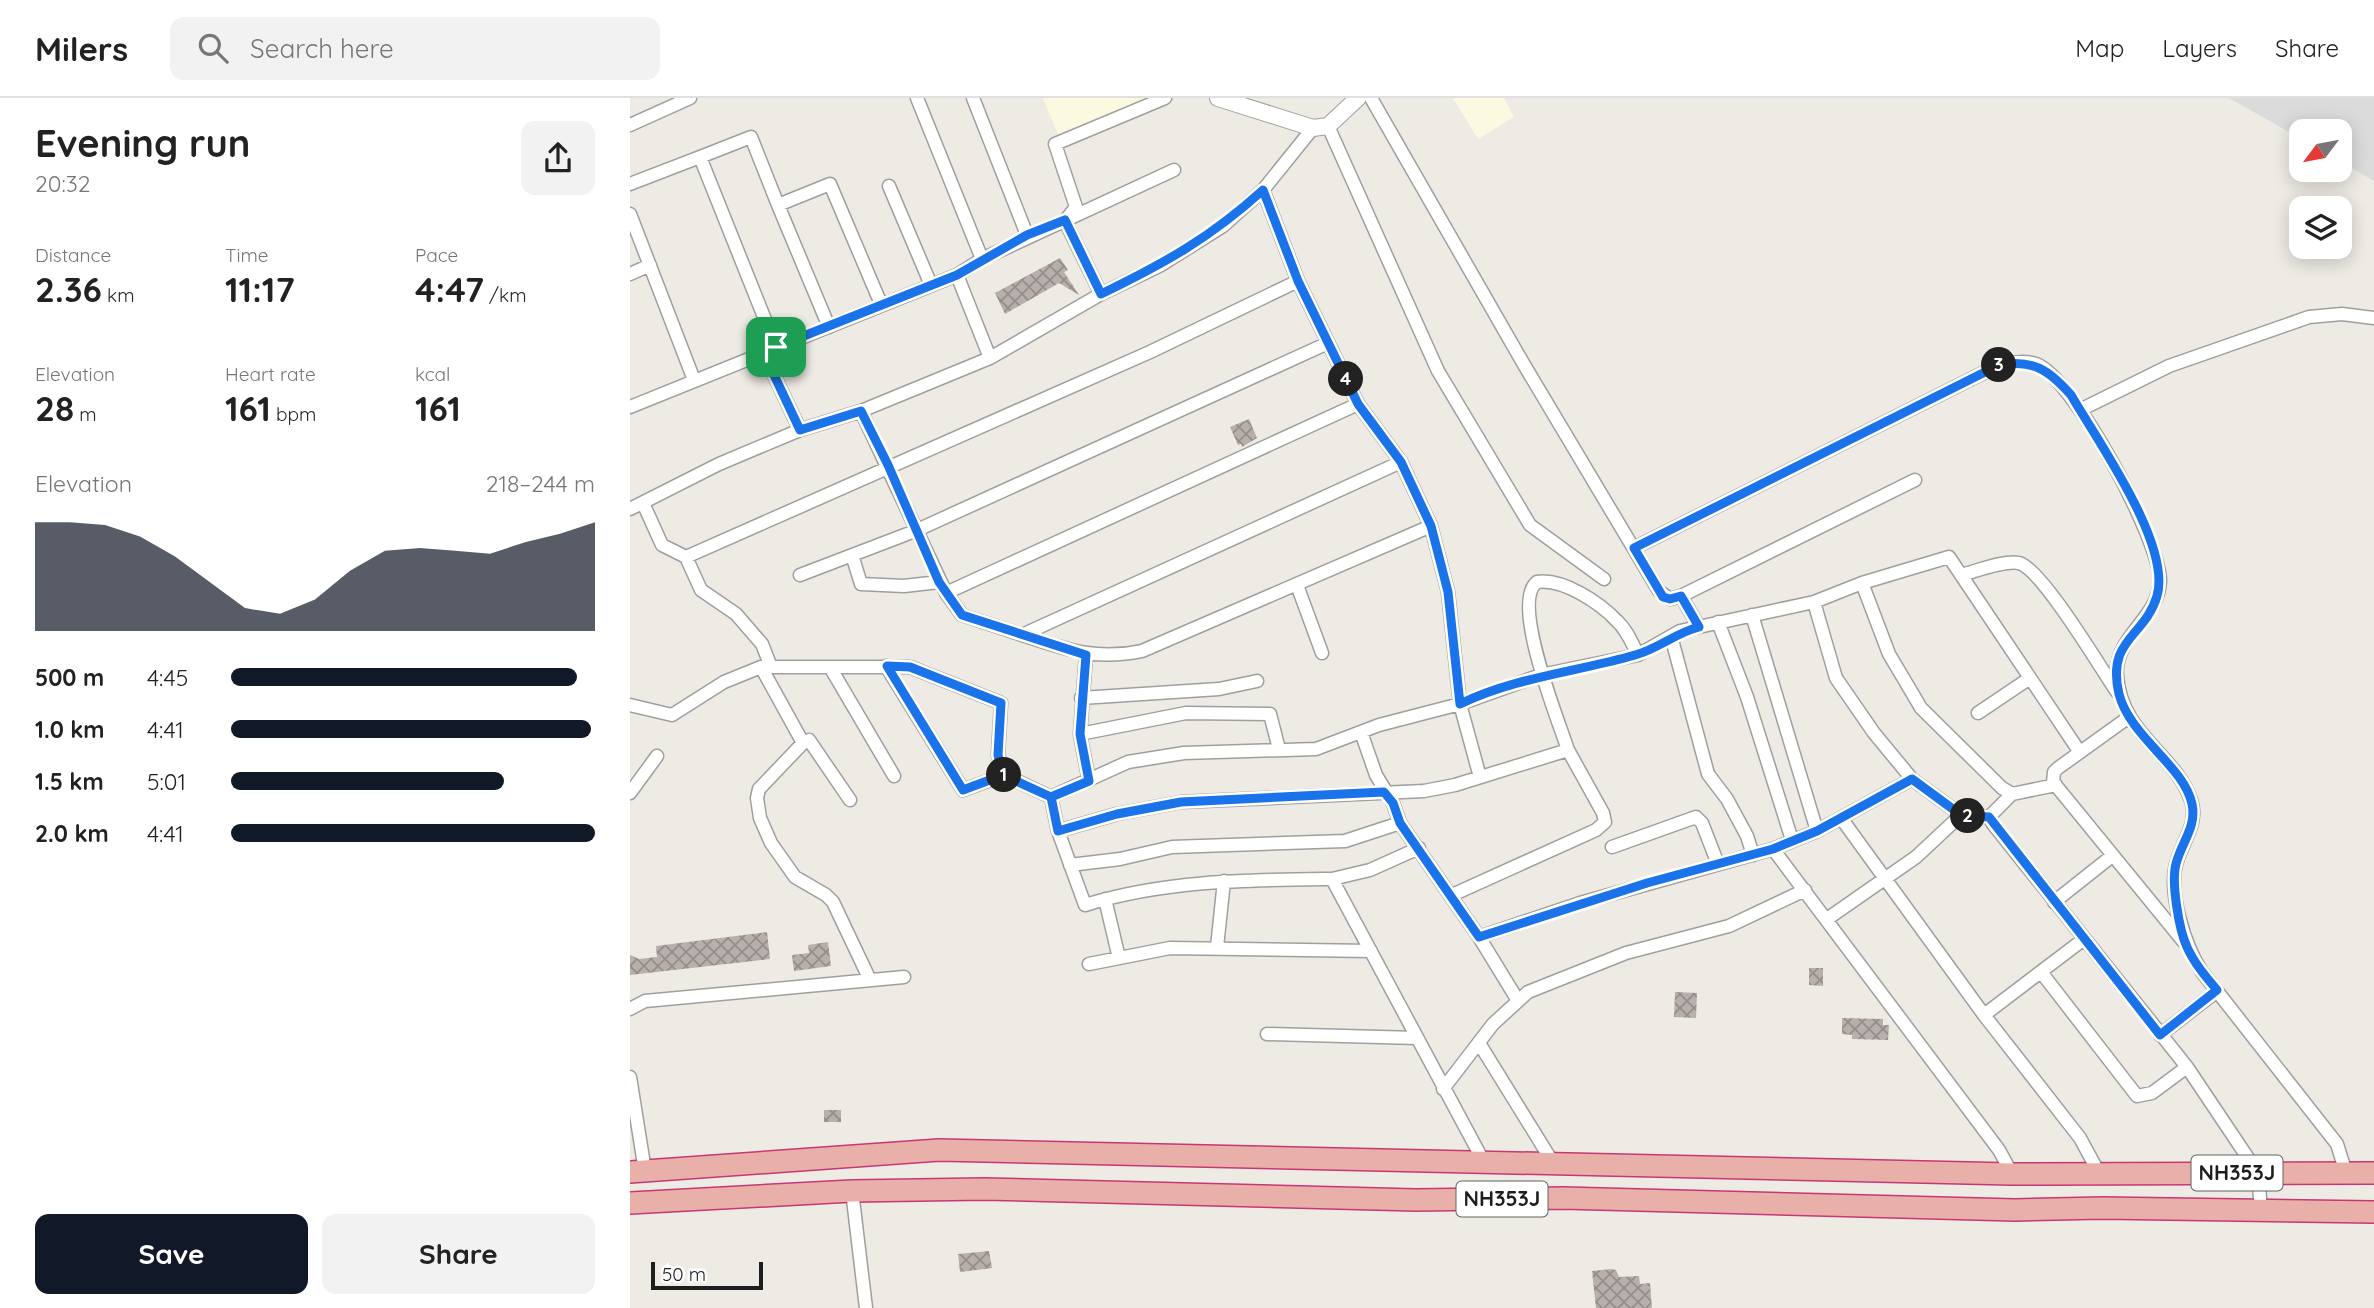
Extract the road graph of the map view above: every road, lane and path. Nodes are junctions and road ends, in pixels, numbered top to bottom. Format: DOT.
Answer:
graph roads {
  1 [pos="690,98"];
  2 [pos="917,98"];
  3 [pos="973,98"];
  4 [pos="1165,98"];
  5 [pos="1219,98"];
  6 [pos="1358,98"];
  7 [pos="1371,98"];
  8 [pos="630,125"];
  9 [pos="1321,127"];
  10 [pos="699,157"];
  11 [pos="1174,170"];
  12 [pos="630,184"];
  13 [pos="889,186"];
  14 [pos="1263,190"];
  15 [pos="778,205"];
  16 [pos="630,215"];
  17 [pos="1065,220"];
  18 [pos="1027,235"];
  19 [pos="982,259"];
  20 [pos="650,265"];
  21 [pos="630,274"];
  22 [pos="957,275"];
  23 [pos="1298,281"];
  24 [pos="931,285"];
  25 [pos="1101,294"];
  26 [pos="881,304"];
  27 [pos="2374,317"];
  28 [pos="829,327"];
  29 [pos="1328,343"];
  30 [pos="770,351"];
  31 [pos="990,358"];
  32 [pos="694,380"];
  33 [pos="1358,404"];
  34 [pos="630,407"];
  35 [pos="2080,410"];
  36 [pos="861,411"];
  37 [pos="800,430"];
  38 [pos="1401,462"];
  39 [pos="888,465"];
  40 [pos="1915,480"];
  41 [pos="643,503"];
  42 [pos="630,509"];
  43 [pos="1431,526"];
  44 [pos="915,531"];
  45 [pos="1634,548"];
  46 [pos="852,555"];
  47 [pos="686,557"];
  48 [pos="800,575"];
  49 [pos="1961,575"];
  50 [pos="1604,579"];
  51 [pos="1862,583"];
  52 [pos="1297,585"];
  53 [pos="942,588"];
  54 [pos="1681,596"];
  55 [pos="1814,602"];
  56 [pos="1752,615"];
  57 [pos="1718,622"];
  58 [pos="1699,627"];
  59 [pos="1022,635"];
  60 [pos="1671,636"];
  61 [pos="1322,653"];
  62 [pos="1638,654"];
  63 [pos="1086,655"];
  64 [pos="887,666"];
  65 [pos="766,667"];
  66 [pos="830,667"];
  67 [pos="1541,675"];
  68 [pos="2030,678"];
  69 [pos="1256,681"];
  70 [pos="2119,695"];
  71 [pos="1081,698"];
  72 [pos="1460,704"];
  73 [pos="630,705"];
  74 [pos="1978,713"];
  75 [pos="2129,717"];
  76 [pos="1361,732"];
  77 [pos="1080,734"];
  78 [pos="803,743"];
  79 [pos="1279,750"];
  80 [pos="1568,750"];
  81 [pos="2079,751"];
  82 [pos="657,756"];
  83 [pos="1003,775"];
  84 [pos="894,776"];
  85 [pos="1480,777"];
  86 [pos="1912,779"];
  87 [pos="1089,781"];
  88 [pos="2056,785"];
  89 [pos="1384,792"];
  90 [pos="630,793"];
  91 [pos="2011,794"];
  92 [pos="1051,797"];
  93 [pos="850,800"];
  94 [pos="1961,815"];
  95 [pos="1989,817"];
  96 [pos="1841,818"];
  97 [pos="1400,823"];
  98 [pos="1058,831"];
  99 [pos="1817,831"];
  100 [pos="1792,840"];
  101 [pos="1612,847"];
  102 [pos="1419,848"];
  103 [pos="1773,849"];
  104 [pos="1753,855"];
  105 [pos="2112,856"];
  106 [pos="1718,864"];
  107 [pos="1070,865"];
  108 [pos="1332,879"];
  109 [pos="1885,879"];
  110 [pos="1224,881"];
  111 [pos="1805,890"];
  112 [pos="1452,895"];
  113 [pos="1105,899"];
  114 [pos="2054,902"];
  115 [pos="1826,919"];
  116 [pos="1479,937"];
  117 [pos="2084,940"];
  118 [pos="2185,944"];
  119 [pos="1217,947"];
  120 [pos="1371,951"];
  121 [pos="1119,958"];
  122 [pos="1089,964"];
  123 [pos="2041,972"];
  124 [pos="904,977"];
  125 [pos="870,980"];
  126 [pos="2217,990"];
  127 [pos="1517,999"];
  128 [pos="630,1009"];
  129 [pos="1984,1016"];
  130 [pos="1268,1034"];
  131 [pos="2160,1035"];
  132 [pos="1417,1038"];
  133 [pos="1479,1042"];
  134 [pos="2187,1067"];
  135 [pos="630,1077"];
  136 [pos="1443,1089"];
  137 [pos="1485,1164"];
  138 [pos="1555,1166"];
  139 [pos="638,1172"];
  140 [pos="2099,1173"];
  141 [pos="2258,1173"];
  142 [pos="2346,1173"];
  143 [pos="2374,1173"];
  144 [pos="2012,1174"];
  145 [pos="852,1191"];
  146 [pos="630,1203"];
  147 [pos="2262,1210"];
  148 [pos="2374,1212"];
  149 [pos="866,1308"];
  1 -- 8 [label="street"];
  2 -- 19 [label="street"];
  3 -- 18 [label="street"];
  4 -- 17 [label="street"];
  5 -- 9 [label="street"];
  6 -- 9 [label="street"];
  7 -- 45 [label="street"];
  9 -- 14 [label="street"];
  9 -- 50 [label="street"];
  10 -- 12 [label="street"];
  10 -- 15 [label="street"];
  10 -- 30 [label="street"];
  11 -- 17 [label="street"];
  13 -- 24 [label="street"];
  14 -- 23 [label="street"];
  14 -- 25 [label="street"];
  15 -- 26 [label="street"];
  15 -- 28 [label="street"];
  16 -- 20 [label="street"];
  17 -- 18 [label="street"];
  17 -- 25 [label="street"];
  18 -- 19 [label="street"];
  19 -- 22 [label="street"];
  20 -- 21 [label="street"];
  20 -- 32 [label="street"];
  22 -- 24 [label="street"];
  22 -- 31 [label="street"];
  23 -- 29 [label="street"];
  23 -- 39 [label="street"];
  24 -- 26 [label="street"];
  25 -- 31 [label="street"];
  26 -- 28 [label="street"];
  27 -- 35 [label="street"];
  28 -- 30 [label="street"];
  29 -- 33 [label="street"];
  29 -- 44 [label="street"];
  30 -- 32 [label="street"];
  30 -- 37 [label="street"];
  31 -- 36 [label="street"];
  32 -- 34 [label="street"];
  33 -- 38 [label="street"];
  33 -- 53 [label="street"];
  35 -- 45 [label="street"];
  35 -- 70 [label="street"];
  36 -- 37 [label="street"];
  36 -- 39 [label="street"];
  37 -- 41 [label="street"];
  38 -- 43 [label="street"];
  38 -- 59 [label="street"];
  39 -- 44 [label="street"];
  39 -- 47 [label="street"];
  40 -- 54 [label="street"];
  41 -- 42 [label="street"];
  41 -- 47 [label="street"];
  43 -- 52 [label="street"];
  43 -- 72 [label="street"];
  44 -- 46 [label="street"];
  44 -- 53 [label="street"];
  45 -- 54 [label="street"];
  46 -- 48 [label="street"];
  46 -- 53 [label="street"];
  47 -- 65 [label="street"];
  49 -- 51 [label="street"];
  49 -- 68 [label="street"];
  49 -- 70 [label="street"];
  51 -- 55 [label="street"];
  51 -- 91 [label="street"];
  52 -- 61 [label="street"];
  52 -- 63 [label="street"];
  53 -- 59 [label="street"];
  54 -- 58 [label="street"];
  55 -- 56 [label="street"];
  55 -- 86 [label="street"];
  56 -- 57 [label="street"];
  56 -- 99 [label="street"];
  57 -- 58 [label="street"];
  57 -- 100 [label="street"];
  58 -- 60 [label="street"];
  59 -- 63 [label="street"];
  60 -- 62 [label="street"];
  60 -- 104 [label="street"];
  62 -- 67 [label="street"];
  62 -- 67 [label="street"];
  63 -- 71 [label="street"];
  64 -- 66 [label="street"];
  64 -- 83 [label="street"];
  64 -- 83 [label="street"];
  65 -- 66 [label="street"];
  65 -- 73 [label="street"];
  65 -- 78 [label="street"];
  66 -- 84 [label="street"];
  67 -- 72 [label="street"];
  67 -- 80 [label="street"];
  68 -- 74 [label="street"];
  68 -- 81 [label="street"];
  69 -- 71 [label="street"];
  70 -- 75 [label="street"];
  71 -- 77 [label="street"];
  72 -- 76 [label="street"];
  72 -- 85 [label="street"];
  75 -- 81 [label="street"];
  75 -- 118 [label="street"];
  76 -- 79 [label="street"];
  76 -- 89 [label="street"];
  77 -- 79 [label="street"];
  77 -- 87 [label="street"];
  78 -- 93 [label="street"];
  78 -- 125 [label="street"];
  79 -- 87 [label="street"];
  80 -- 85 [label="street"];
  80 -- 112 [label="street"];
  81 -- 88 [label="street"];
  82 -- 90 [label="street"];
  83 -- 92 [label="street"];
  85 -- 89 [label="street"];
  86 -- 94 [label="street"];
  86 -- 96 [label="street"];
  87 -- 92 [label="street"];
  88 -- 91 [label="street"];
  88 -- 105 [label="street"];
  89 -- 97 [label="street"];
  89 -- 98 [label="street"];
  91 -- 95 [label="street"];
  92 -- 98 [label="street"];
  94 -- 95 [label="street"];
  94 -- 109 [label="street"];
  95 -- 114 [label="street"];
  96 -- 99 [label="street"];
  96 -- 109 [label="street"];
  97 -- 102 [label="street"];
  97 -- 107 [label="street"];
  98 -- 107 [label="street"];
  99 -- 100 [label="street"];
  100 -- 103 [label="street"];
  101 -- 106 [label="street"];
  102 -- 108 [label="street"];
  102 -- 112 [label="street"];
  103 -- 104 [label="street"];
  103 -- 111 [label="street"];
  104 -- 106 [label="street"];
  105 -- 114 [label="street"];
  105 -- 118 [label="street"];
  106 -- 116 [label="street"];
  107 -- 113 [label="street"];
  108 -- 110 [label="street"];
  108 -- 120 [label="street"];
  109 -- 115 [label="street"];
  109 -- 129 [label="street"];
  110 -- 113 [label="street"];
  110 -- 119 [label="street"];
  111 -- 115 [label="street"];
  111 -- 127 [label="street"];
  112 -- 116 [label="street"];
  113 -- 121 [label="street"];
  114 -- 117 [label="street"];
  115 -- 144 [label="street"];
  116 -- 127 [label="street"];
  117 -- 123 [label="street"];
  117 -- 131 [label="street"];
  118 -- 126 [label="street"];
  119 -- 120 [label="street"];
  119 -- 121 [label="street"];
  120 -- 132 [label="street"];
  121 -- 122 [label="street"];
  123 -- 129 [label="street"];
  123 -- 134 [label="street"];
  124 -- 125 [label="street"];
  125 -- 128 [label="street"];
  126 -- 131 [label="street"];
  126 -- 142 [label="street"];
  127 -- 133 [label="street"];
  129 -- 140 [label="street"];
  130 -- 132 [label="street"];
  131 -- 134 [label="street"];
  132 -- 136 [label="street"];
  133 -- 136 [label="street"];
  133 -- 138 [label="street"];
  134 -- 141 [label="street"];
  135 -- 139 [label="street"];
  136 -- 137 [label="street"];
  137 -- 138 [label="highway, NH353J"];
  137 -- 139 [label="highway, NH353J"];
  138 -- 144 [label="highway, NH353J"];
  140 -- 141 [label="highway, NH353J"];
  140 -- 144 [label="highway, NH353J"];
  141 -- 142 [label="highway, NH353J"];
  141 -- 147 [label="street"];
  142 -- 143 [label="highway, NH353J"];
  145 -- 146 [label="highway, NH353J"];
  145 -- 147 [label="highway, NH353J"];
  145 -- 149 [label="street"];
  147 -- 148 [label="highway, NH353J"];
}
